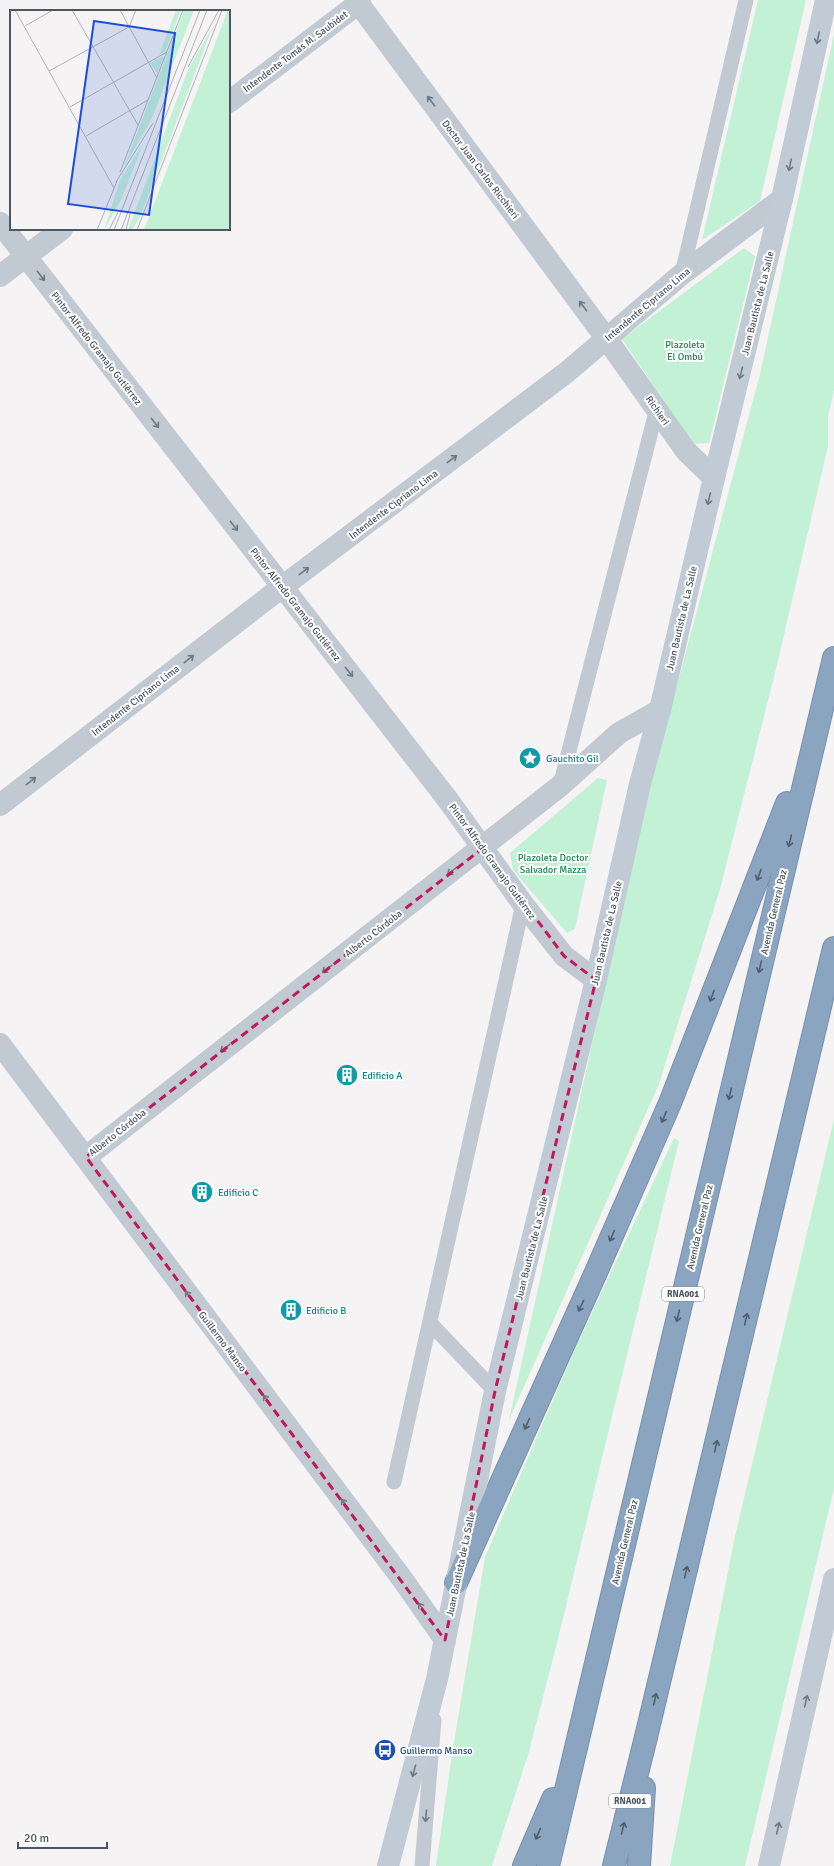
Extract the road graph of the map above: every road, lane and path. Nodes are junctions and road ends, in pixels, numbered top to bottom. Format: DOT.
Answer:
graph roads {
  1 [pos="746,0"];
  2 [pos="826,0"];
  3 [pos="358,1"];
  4 [pos="230,101"];
  5 [pos="782,199"];
  6 [pos="0,223"];
  7 [pos="61,230"];
  8 [pos="26,257"];
  9 [pos="682,274"];
  10 [pos="0,276"];
  11 [pos="606,338"];
  12 [pos="657,408"];
  13 [pos="714,478"];
  14 [pos="282,587"];
  15 [pos="834,658"];
  16 [pos="660,710"];
  17 [pos="819,721"];
  18 [pos="560,786"];
  19 [pos="0,805"];
  20 [pos="483,848"];
  21 [pos="523,904"];
  22 [pos="834,948"];
  23 [pos="596,980"];
  24 [pos="0,1044"];
  25 [pos="86,1157"];
  26 [pos="431,1324"];
  27 [pos="496,1391"];
  28 [pos="394,1482"];
  29 [pos="834,1579"];
  30 [pos="456,1583"];
  31 [pos="445,1640"];
  32 [pos="437,1679"];
  33 [pos="646,1737"];
  34 [pos="576,1747"];
  35 [pos="388,1866"];
  36 [pos="422,1866"];
  37 [pos="524,1866"];
  38 [pos="548,1866"];
  39 [pos="614,1866"];
  40 [pos="639,1866"];
  41 [pos="769,1866"];
  1 -- 9 [label="lane"];
  2 -- 5 [label="street, Juan Bautista de La Salle, one-way"];
  3 -- 4 [label="street, Intendente Tomás M. Saubidet"];
  11 -- 3 [label="street, Doctor Juan Carlos Ricchieri, one-way"];
  5 -- 9 [label="street, Intendente Cipriano Lima"];
  5 -- 13 [label="street, Juan Bautista de La Salle, one-way"];
  6 -- 8 [label="street, Pintor Alfredo Gramajo Gutiérrez"];
  7 -- 8 [label="street"];
  8 -- 10 [label="street"];
  8 -- 14 [label="street, Pintor Alfredo Gramajo Gutiérrez, one-way"];
  9 -- 11 [label="street, Intendente Cipriano Lima"];
  11 -- 12 [label="street, Richieri"];
  14 -- 11 [label="street, Intendente Cipriano Lima, one-way"];
  12 -- 13 [label="street, Richieri"];
  12 -- 18 [label="lane"];
  13 -- 16 [label="street, Juan Bautista de La Salle, one-way"];
  19 -- 14 [label="street, Intendente Cipriano Lima, one-way"];
  14 -- 20 [label="street, Pintor Alfredo Gramajo Gutiérrez, one-way"];
  15 -- 17 [label="highway, Avenida General Paz / RNA001"];
  16 -- 18 [label="street, Alberto Córdoba"];
  16 -- 23 [label="street, Juan Bautista de La Salle"];
  17 -- 30 [label="highway, one-way"];
  17 -- 34 [label="highway, Avenida General Paz / RNA001, one-way"];
  18 -- 20 [label="street, Alberto Córdoba"];
  20 -- 21 [label="street, Pintor Alfredo Gramajo Gutiérrez"];
  20 -- 25 [label="street, Alberto Córdoba, one-way"];
  21 -- 23 [label="street, Pintor Alfredo Gramajo Gutiérrez"];
  21 -- 26 [label="lane"];
  33 -- 22 [label="highway, RNA001, one-way"];
  23 -- 27 [label="street, Juan Bautista de La Salle"];
  24 -- 25 [label="street, Guillermo Manso"];
  31 -- 25 [label="street, Guillermo Manso, one-way"];
  26 -- 27 [label="lane"];
  26 -- 28 [label="lane"];
  27 -- 30 [label="street, Juan Bautista de La Salle"];
  41 -- 29 [label="street, one-way"];
  30 -- 31 [label="street, Juan Bautista de La Salle"];
  31 -- 32 [label="street, Juan Bautista de La Salle"];
  32 -- 35 [label="street, Juan Bautista de La Salle, one-way"];
  32 -- 36 [label="lane, one-way"];
  39 -- 33 [label="highway, RNA001, one-way"];
  33 -- 40 [label="highway"];
  34 -- 37 [label="highway, one-way"];
  34 -- 38 [label="highway, Avenida General Paz / RNA001"];
}
